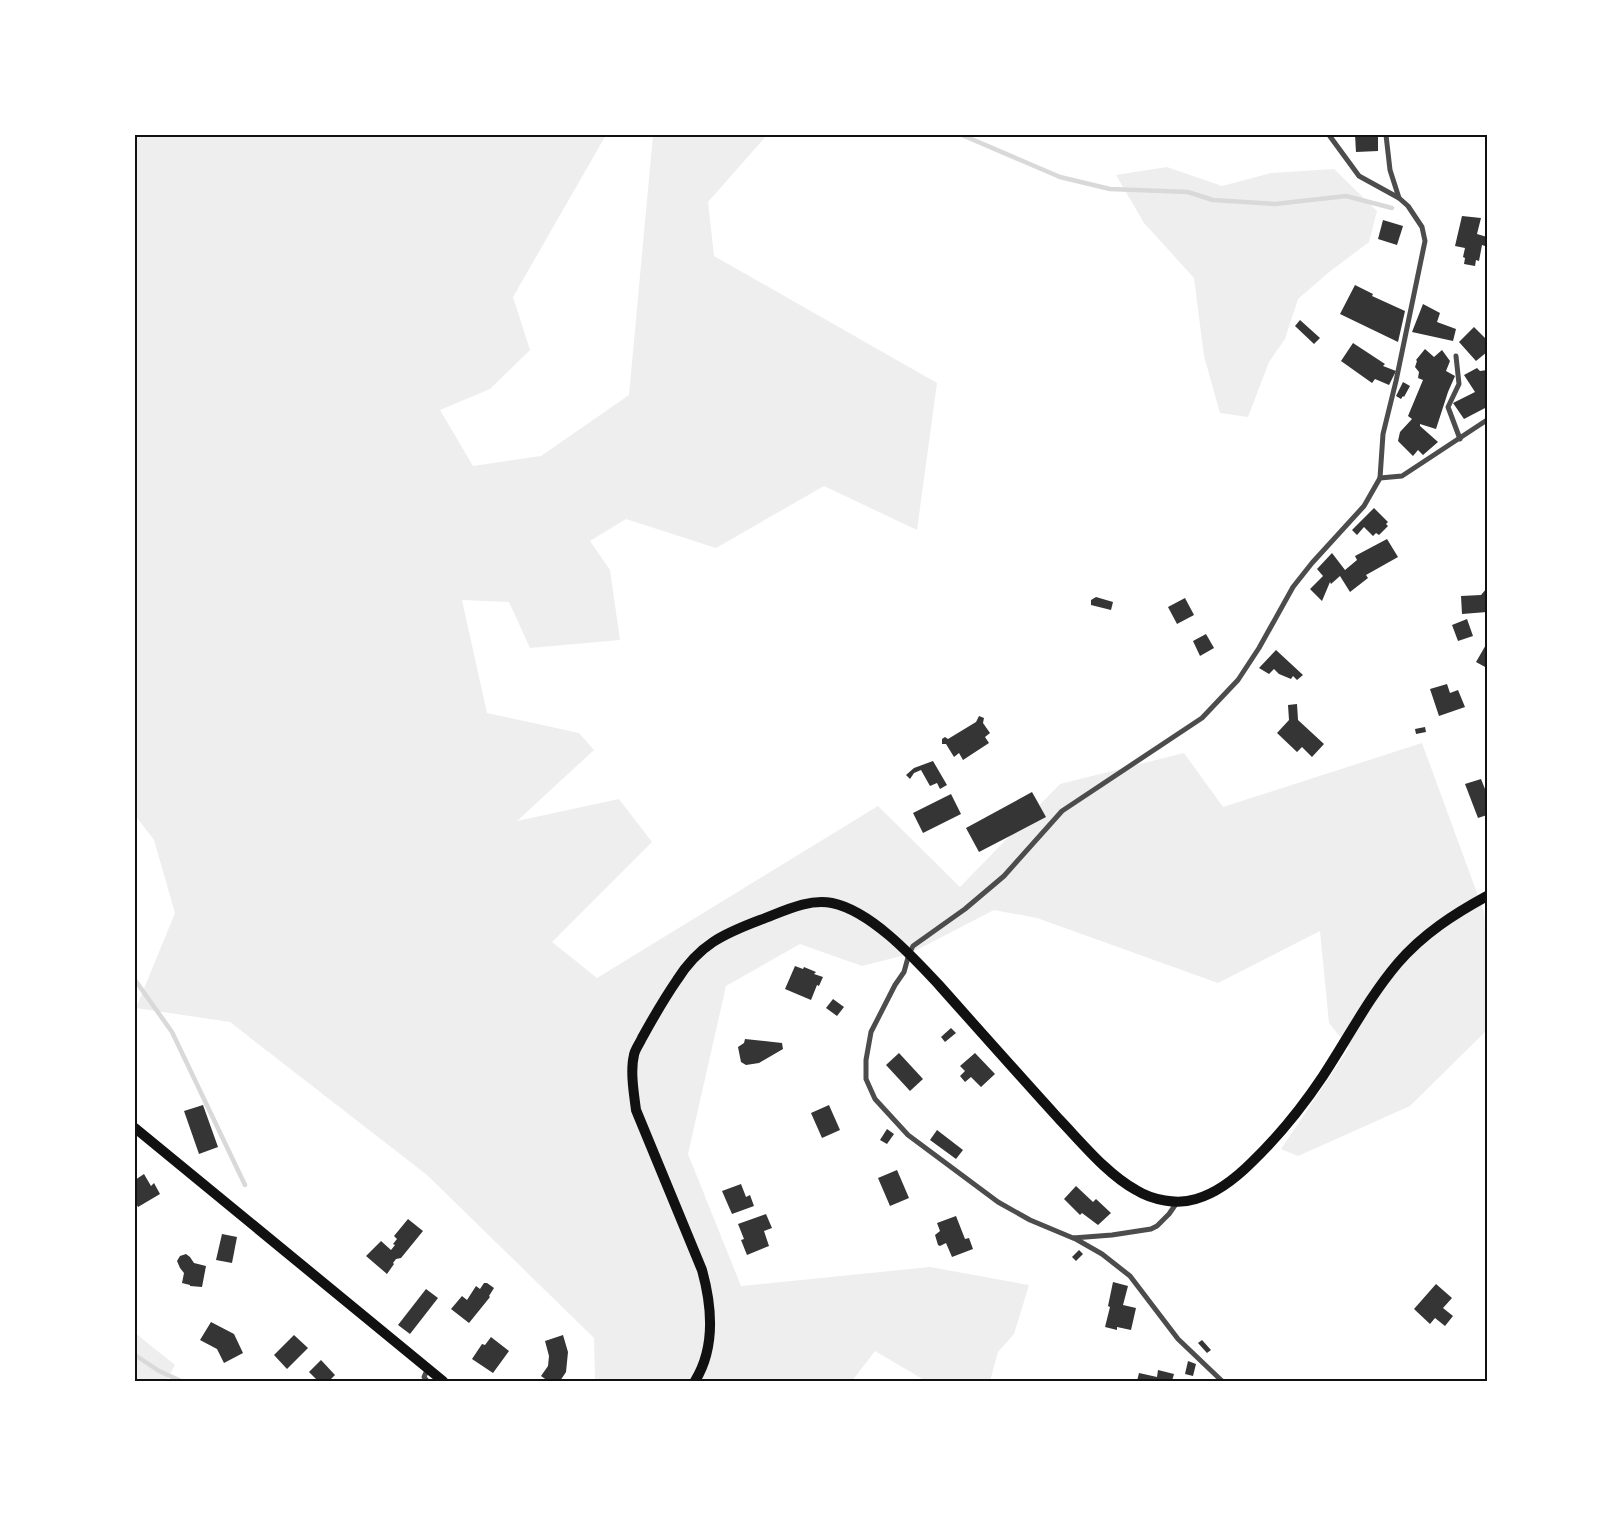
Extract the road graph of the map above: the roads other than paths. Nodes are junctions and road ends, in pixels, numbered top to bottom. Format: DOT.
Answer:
graph roads {
  1 [pos="1329,135"];
  2 [pos="1386,135"];
  3 [pos="1399,198"];
  4 [pos="1456,356"];
  5 [pos="1487,420"];
  6 [pos="1460,439"];
  7 [pos="1380,478"];
  8 [pos="1487,896"];
  9 [pos="909,954"];
  10 [pos="135,1128"];
  11 [pos="1178,1201"];
  12 [pos="1073,1238"];
  13 [pos="429,1368"];
  14 [pos="426,1381"];
  15 [pos="443,1381"];
  16 [pos="695,1381"];
  17 [pos="1222,1381"];
  1 -- 3 [label="street"];
  2 -- 3 [label="street"];
  3 -- 7 [label="street"];
  4 -- 6 [label="street"];
  5 -- 6 [label="street"];
  6 -- 7 [label="street"];
  7 -- 9 [label="street"];
  8 -- 11 [label="main road"];
  9 -- 11 [label="main road"];
  9 -- 12 [label="street"];
  9 -- 16 [label="main road"];
  10 -- 13 [label="main road"];
  11 -- 12 [label="street"];
  12 -- 17 [label="street"];
  13 -- 14 [label="street"];
  13 -- 15 [label="main road"];
}
